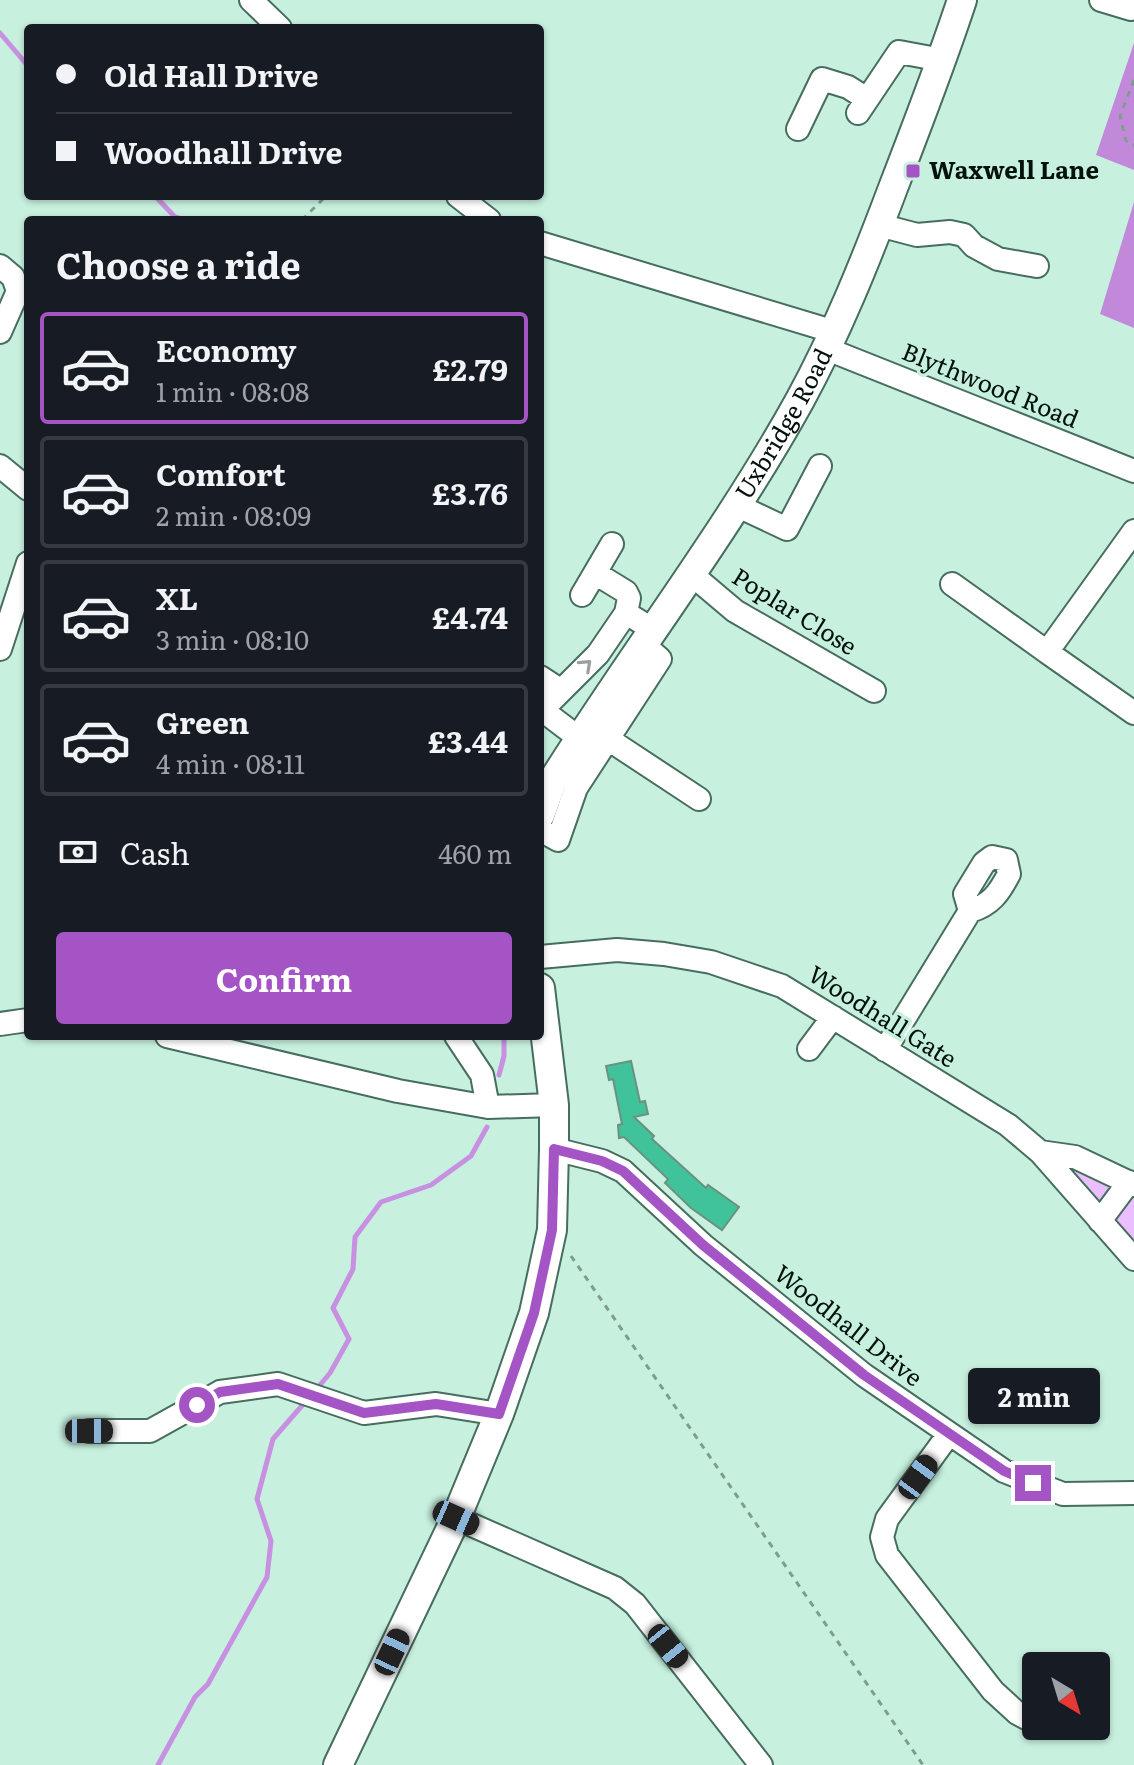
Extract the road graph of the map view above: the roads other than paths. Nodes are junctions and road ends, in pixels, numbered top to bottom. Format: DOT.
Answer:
graph roads {
  1 [pos="251,0"];
  2 [pos="962,0"];
  3 [pos="1101,0"];
  4 [pos="1131,9"];
  5 [pos="276,24"];
  6 [pos="942,60"];
  7 [pos="798,129"];
  8 [pos="463,200"];
  9 [pos="484,216"];
  10 [pos="879,225"];
  11 [pos="544,244"];
  12 [pos="0,266"];
  13 [pos="1037,266"];
  14 [pos="0,332"];
  15 [pos="831,340"];
  16 [pos="0,466"];
  17 [pos="820,466"];
  18 [pos="1134,471"];
  19 [pos="24,486"];
  20 [pos="736,505"];
  21 [pos="1134,531"];
  22 [pos="612,544"];
  23 [pos="595,573"];
  24 [pos="690,573"];
  25 [pos="24,575"];
  26 [pos="952,584"];
  27 [pos="582,595"];
  28 [pos="626,613"];
  29 [pos="647,636"];
  30 [pos="0,649"];
  31 [pos="1047,652"];
  32 [pos="544,680"];
  33 [pos="560,690"];
  34 [pos="874,691"];
  35 [pos="544,712"];
  36 [pos="1134,713"];
  37 [pos="544,716"];
  38 [pos="579,738"];
  39 [pos="608,739"];
  40 [pos="699,799"];
  41 [pos="544,804"];
  42 [pos="544,832"];
  43 [pos="970,911"];
  44 [pos="544,957"];
  45 [pos="833,1017"];
  46 [pos="24,1021"];
  47 [pos="544,1021"];
  48 [pos="0,1024"];
  49 [pos="184,1040"];
  50 [pos="459,1040"];
  51 [pos="809,1049"];
  52 [pos="885,1050"];
  53 [pos="554,1105"];
  54 [pos="488,1107"];
  55 [pos="554,1149"];
  56 [pos="1040,1152"];
  57 [pos="1131,1183"];
  58 [pos="1100,1221"];
  59 [pos="1134,1259"];
  60 [pos="499,1414"];
  61 [pos="89,1431"];
  62 [pos="949,1434"];
  63 [pos="1134,1493"];
  64 [pos="456,1518"];
  65 [pos="1022,1716"];
  66 [pos="338,1765"];
  67 [pos="761,1765"];
  1 -- 5 [label="street"];
  2 -- 6 [label="main road, Uxbridge Road"];
  3 -- 4 [label="street"];
  6 -- 7 [label="street"];
  6 -- 10 [label="main road, Uxbridge Road"];
  8 -- 9 [label="street"];
  10 -- 13 [label="street"];
  10 -- 15 [label="main road, Uxbridge Road"];
  11 -- 15 [label="street"];
  12 -- 14 [label="street"];
  15 -- 18 [label="street, Blythwood Road"];
  15 -- 20 [label="main road, Uxbridge Road"];
  16 -- 19 [label="street"];
  17 -- 20 [label="street"];
  20 -- 24 [label="main road, Uxbridge Road"];
  21 -- 31 [label="street"];
  22 -- 23 [label="street"];
  23 -- 27 [label="street"];
  23 -- 28 [label="street"];
  24 -- 29 [label="main road, Uxbridge Road"];
  24 -- 34 [label="street, Poplar Close"];
  25 -- 30 [label="street"];
  26 -- 31 [label="street"];
  28 -- 29 [label="street"];
  33 -- 28 [label="street, one-way"];
  29 -- 38 [label="main road, Uxbridge Road"];
  29 -- 39 [label="street"];
  31 -- 36 [label="street"];
  32 -- 33 [label="street"];
  33 -- 35 [label="street"];
  37 -- 38 [label="street"];
  38 -- 41 [label="main road, Uxbridge Road"];
  39 -- 40 [label="street"];
  39 -- 42 [label="street"];
  43 -- 52 [label="street"];
  44 -- 45 [label="street, Woodhall Gate"];
  45 -- 51 [label="street"];
  45 -- 52 [label="street, Woodhall Gate"];
  46 -- 48 [label="street"];
  47 -- 53 [label="main road"];
  49 -- 54 [label="street"];
  50 -- 54 [label="street"];
  52 -- 56 [label="street, Woodhall Gate"];
  53 -- 54 [label="street"];
  53 -- 55 [label="main road"];
  55 -- 60 [label="main road"];
  55 -- 62 [label="street, Woodhall Drive"];
  56 -- 57 [label="street"];
  56 -- 58 [label="street, Woodhall Gate"];
  57 -- 58 [label="street"];
  58 -- 59 [label="street, Woodhall Gate"];
  60 -- 61 [label="street"];
  60 -- 64 [label="main road"];
  62 -- 63 [label="street, Woodhall Drive"];
  62 -- 65 [label="street"];
  64 -- 66 [label="main road"];
  64 -- 67 [label="street"];
}
